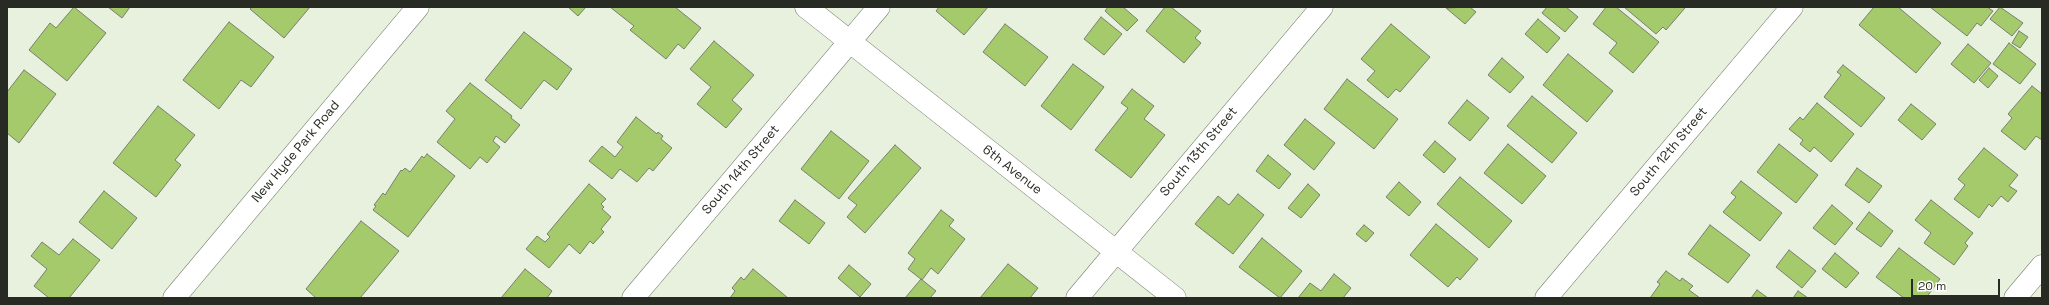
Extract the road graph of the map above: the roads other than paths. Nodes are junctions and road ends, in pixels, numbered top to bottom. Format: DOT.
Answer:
graph roads {
  1 [pos="418,7"];
  2 [pos="806,7"];
  3 [pos="879,7"];
  4 [pos="1322,7"];
  5 [pos="1792,7"];
  6 [pos="850,42"];
  7 [pos="1116,251"];
  8 [pos="2042,266"];
  9 [pos="174,298"];
  10 [pos="633,298"];
  11 [pos="1077,298"];
  12 [pos="1175,298"];
  13 [pos="1546,298"];
  14 [pos="2015,298"];
  1 -- 9 [label="street, New Hyde Park Road"];
  2 -- 6 [label="street, 6th Avenue"];
  3 -- 6 [label="street, South 14th Street"];
  4 -- 7 [label="street, South 13th Street"];
  5 -- 13 [label="street, South 12th Street"];
  6 -- 7 [label="street, 6th Avenue"];
  6 -- 10 [label="street, South 14th Street"];
  7 -- 11 [label="street, South 13th Street"];
  7 -- 12 [label="street, 6th Avenue"];
  8 -- 14 [label="street"];
}
